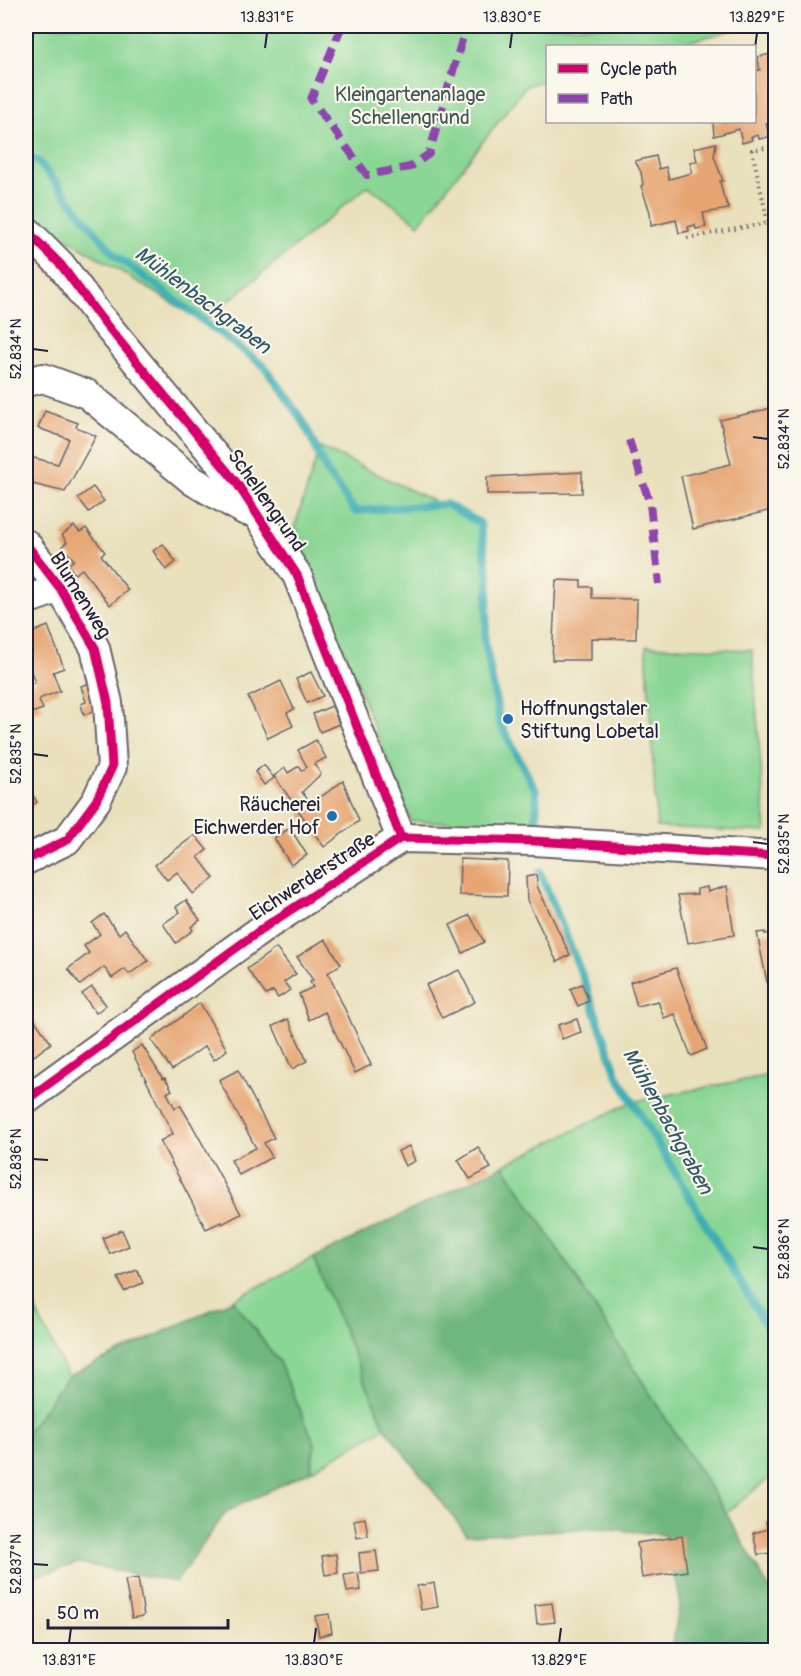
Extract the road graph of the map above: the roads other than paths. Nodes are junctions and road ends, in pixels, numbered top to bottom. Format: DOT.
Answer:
graph roads {
  1 [pos="26,230"];
  2 [pos="31,377"];
  3 [pos="252,506"];
  4 [pos="26,544"];
  5 [pos="60,588"];
  6 [pos="26,600"];
  7 [pos="402,838"];
  8 [pos="776,856"];
  9 [pos="26,860"];
  10 [pos="26,1100"];
  1 -- 3 [label="street, Schellengrund"];
  2 -- 3 [label="street"];
  3 -- 7 [label="street, Schellengrund"];
  4 -- 5 [label="street, Blumenweg"];
  5 -- 6 [label="street"];
  5 -- 9 [label="street, Blumenweg"];
  7 -- 8 [label="street, Eichwerderstraße"];
  7 -- 10 [label="street, Eichwerderstraße"];
}
